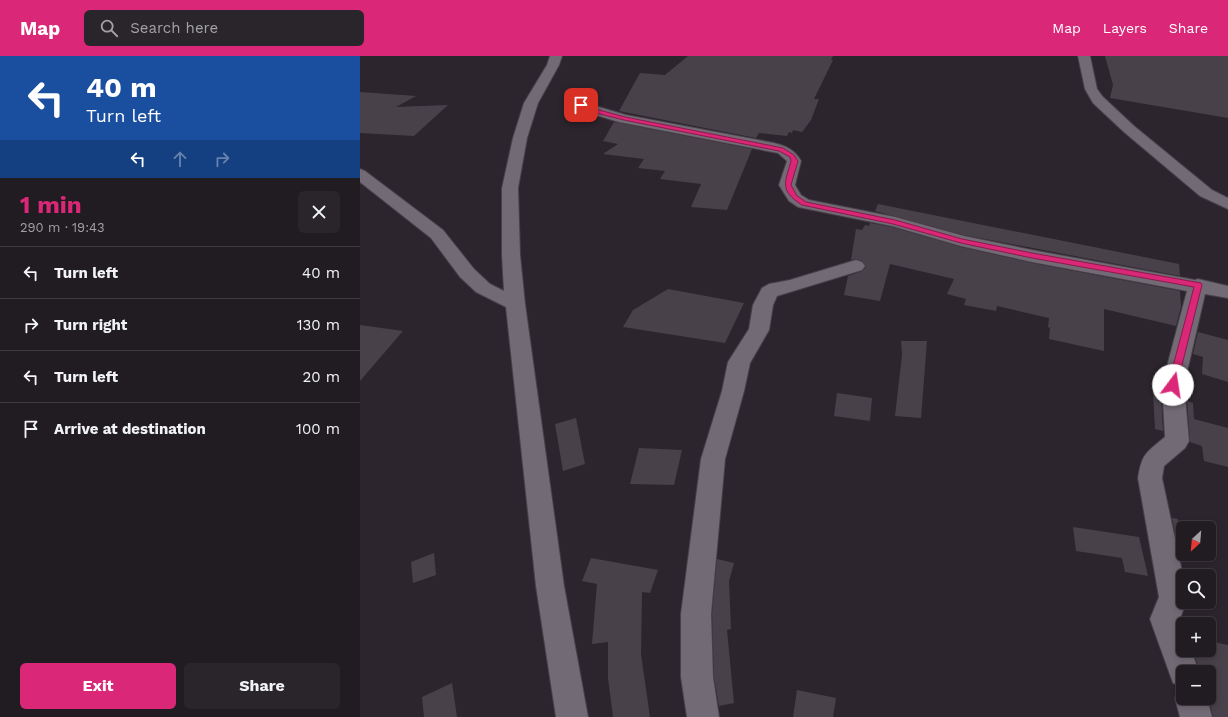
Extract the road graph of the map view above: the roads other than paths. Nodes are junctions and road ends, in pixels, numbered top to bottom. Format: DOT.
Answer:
graph roads {
  1 [pos="556,56"];
  2 [pos="1084,56"];
  3 [pos="580,101"];
  4 [pos="360,174"];
  5 [pos="1228,204"];
  6 [pos="856,266"];
  7 [pos="1198,285"];
  8 [pos="1228,292"];
  9 [pos="515,304"];
  10 [pos="1181,665"];
  11 [pos="1193,705"];
  12 [pos="572,717"];
  13 [pos="703,717"];
  14 [pos="1196,717"];
  1 -- 9 [label="street"];
  2 -- 5 [label="street"];
  3 -- 7 [label="street"];
  4 -- 9 [label="street"];
  6 -- 13 [label="street"];
  7 -- 8 [label="street"];
  7 -- 10 [label="street"];
  9 -- 12 [label="street"];
  11 -- 14 [label="street"];
}
